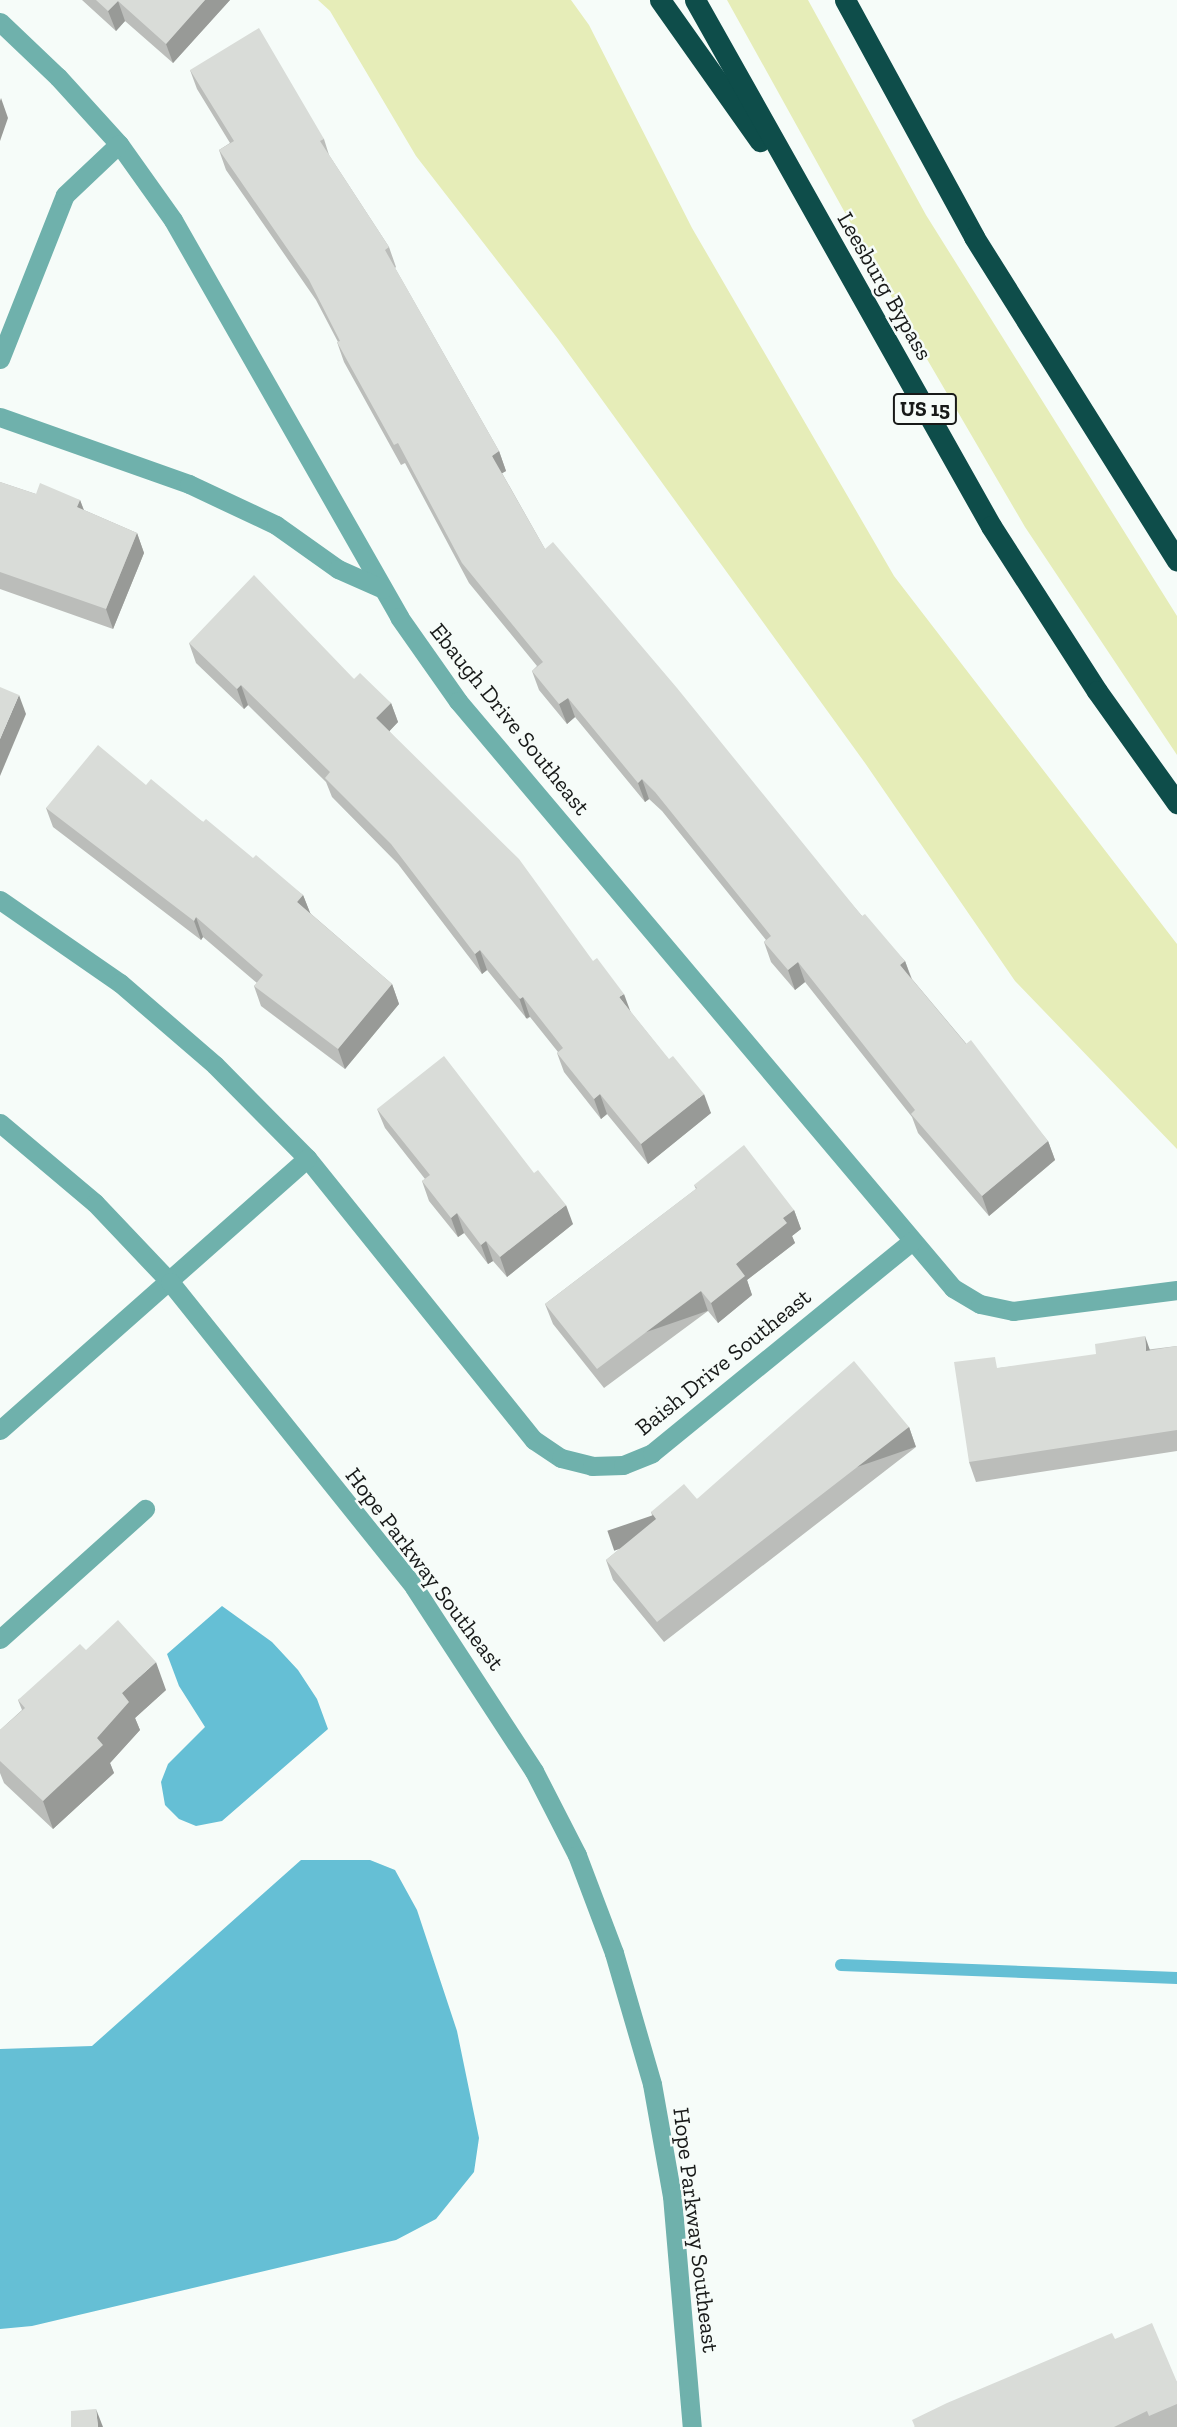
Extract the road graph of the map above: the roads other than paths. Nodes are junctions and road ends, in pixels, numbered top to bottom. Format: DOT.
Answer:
graph roads {
  1 [pos="660,0"];
  2 [pos="695,0"];
  3 [pos="845,0"];
  4 [pos="0,22"];
  5 [pos="119,144"];
  6 [pos="819,222"];
  7 [pos="0,359"];
  8 [pos="0,417"];
  9 [pos="1177,561"];
  10 [pos="383,589"];
  11 [pos="1177,803"];
  12 [pos="0,900"];
  13 [pos="0,1123"];
  14 [pos="307,1158"];
  15 [pos="912,1241"];
  16 [pos="170,1282"];
  17 [pos="1177,1290"];
  18 [pos="0,1430"];
  19 [pos="145,1509"];
  20 [pos="0,1639"];
  21 [pos="692,2427"];
  1 -- 6 [label="highway"];
  2 -- 6 [label="highway, Leesburg Bypass / US 15"];
  3 -- 9 [label="highway"];
  4 -- 5 [label="street, Ebaugh Drive Southeast"];
  5 -- 7 [label="street"];
  5 -- 10 [label="street, Ebaugh Drive Southeast"];
  6 -- 11 [label="highway, Leesburg Bypass / US 15"];
  8 -- 10 [label="street"];
  10 -- 15 [label="street, Ebaugh Drive Southeast"];
  12 -- 14 [label="street, Baish Drive Southeast"];
  13 -- 16 [label="street, Hope Parkway Southeast"];
  14 -- 15 [label="street, Baish Drive Southeast"];
  14 -- 16 [label="street"];
  15 -- 17 [label="street"];
  16 -- 18 [label="street"];
  16 -- 21 [label="street, Hope Parkway Southeast"];
  19 -- 20 [label="street"];
}
